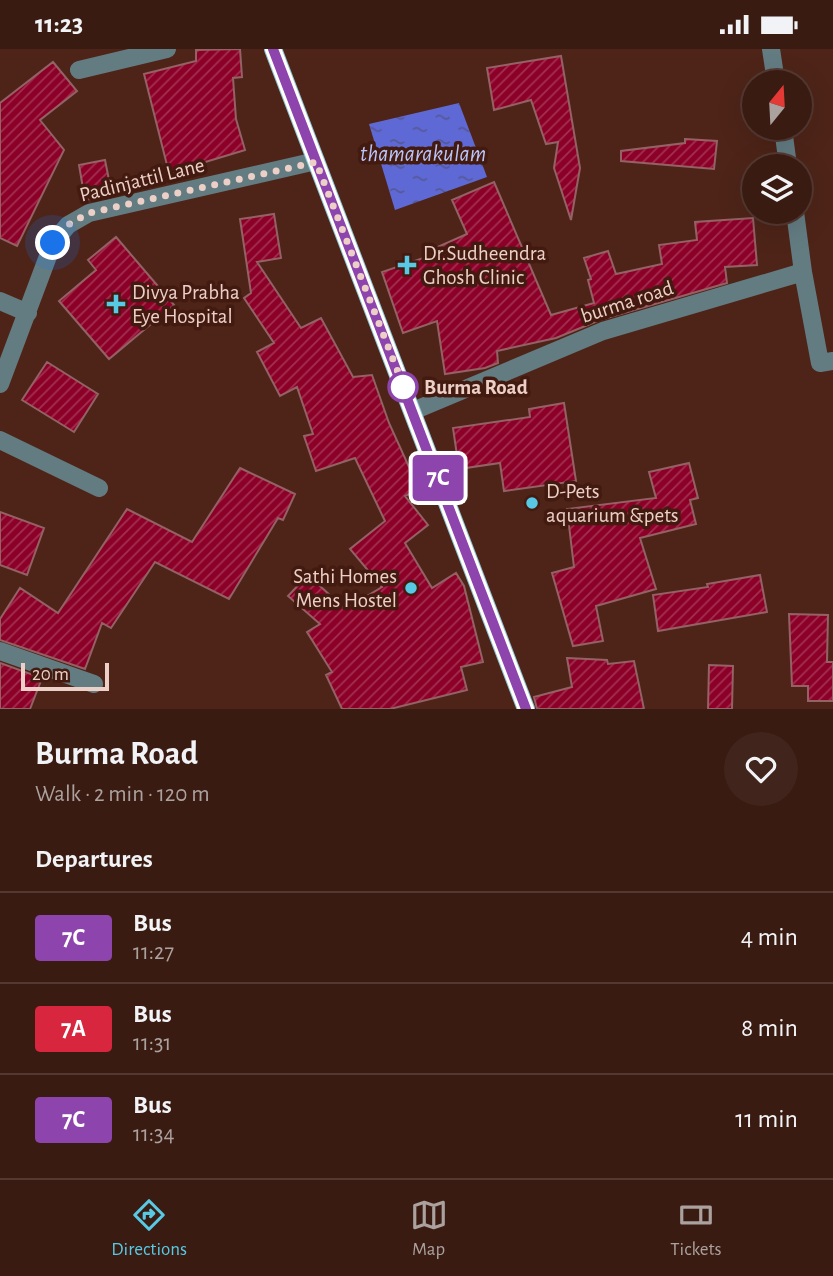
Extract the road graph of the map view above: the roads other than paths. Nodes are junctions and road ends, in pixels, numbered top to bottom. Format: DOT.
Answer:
graph roads {
  1 [pos="167,49"];
  2 [pos="273,49"];
  3 [pos="771,49"];
  4 [pos="79,70"];
  5 [pos="774,70"];
  6 [pos="316,162"];
  7 [pos="797,224"];
  8 [pos="803,272"];
  9 [pos="0,301"];
  10 [pos="28,313"];
  11 [pos="833,361"];
  12 [pos="3,365"];
  13 [pos="0,384"];
  14 [pos="413,411"];
  15 [pos="0,440"];
  16 [pos="99,488"];
  17 [pos="0,651"];
  18 [pos="94,684"];
  19 [pos="526,709"];
  1 -- 4 [label="street"];
  2 -- 6 [label="main road"];
  3 -- 5 [label="street"];
  6 -- 10 [label="street, Padinjattil Lane"];
  6 -- 14 [label="main road"];
  7 -- 8 [label="street"];
  8 -- 11 [label="street"];
  8 -- 14 [label="street, burma road"];
  9 -- 10 [label="street"];
  10 -- 12 [label="street, Padinjattil Lane"];
  12 -- 13 [label="street, Padinjattil Lane"];
  14 -- 19 [label="main road"];
  15 -- 16 [label="street"];
  17 -- 18 [label="street"];
}
